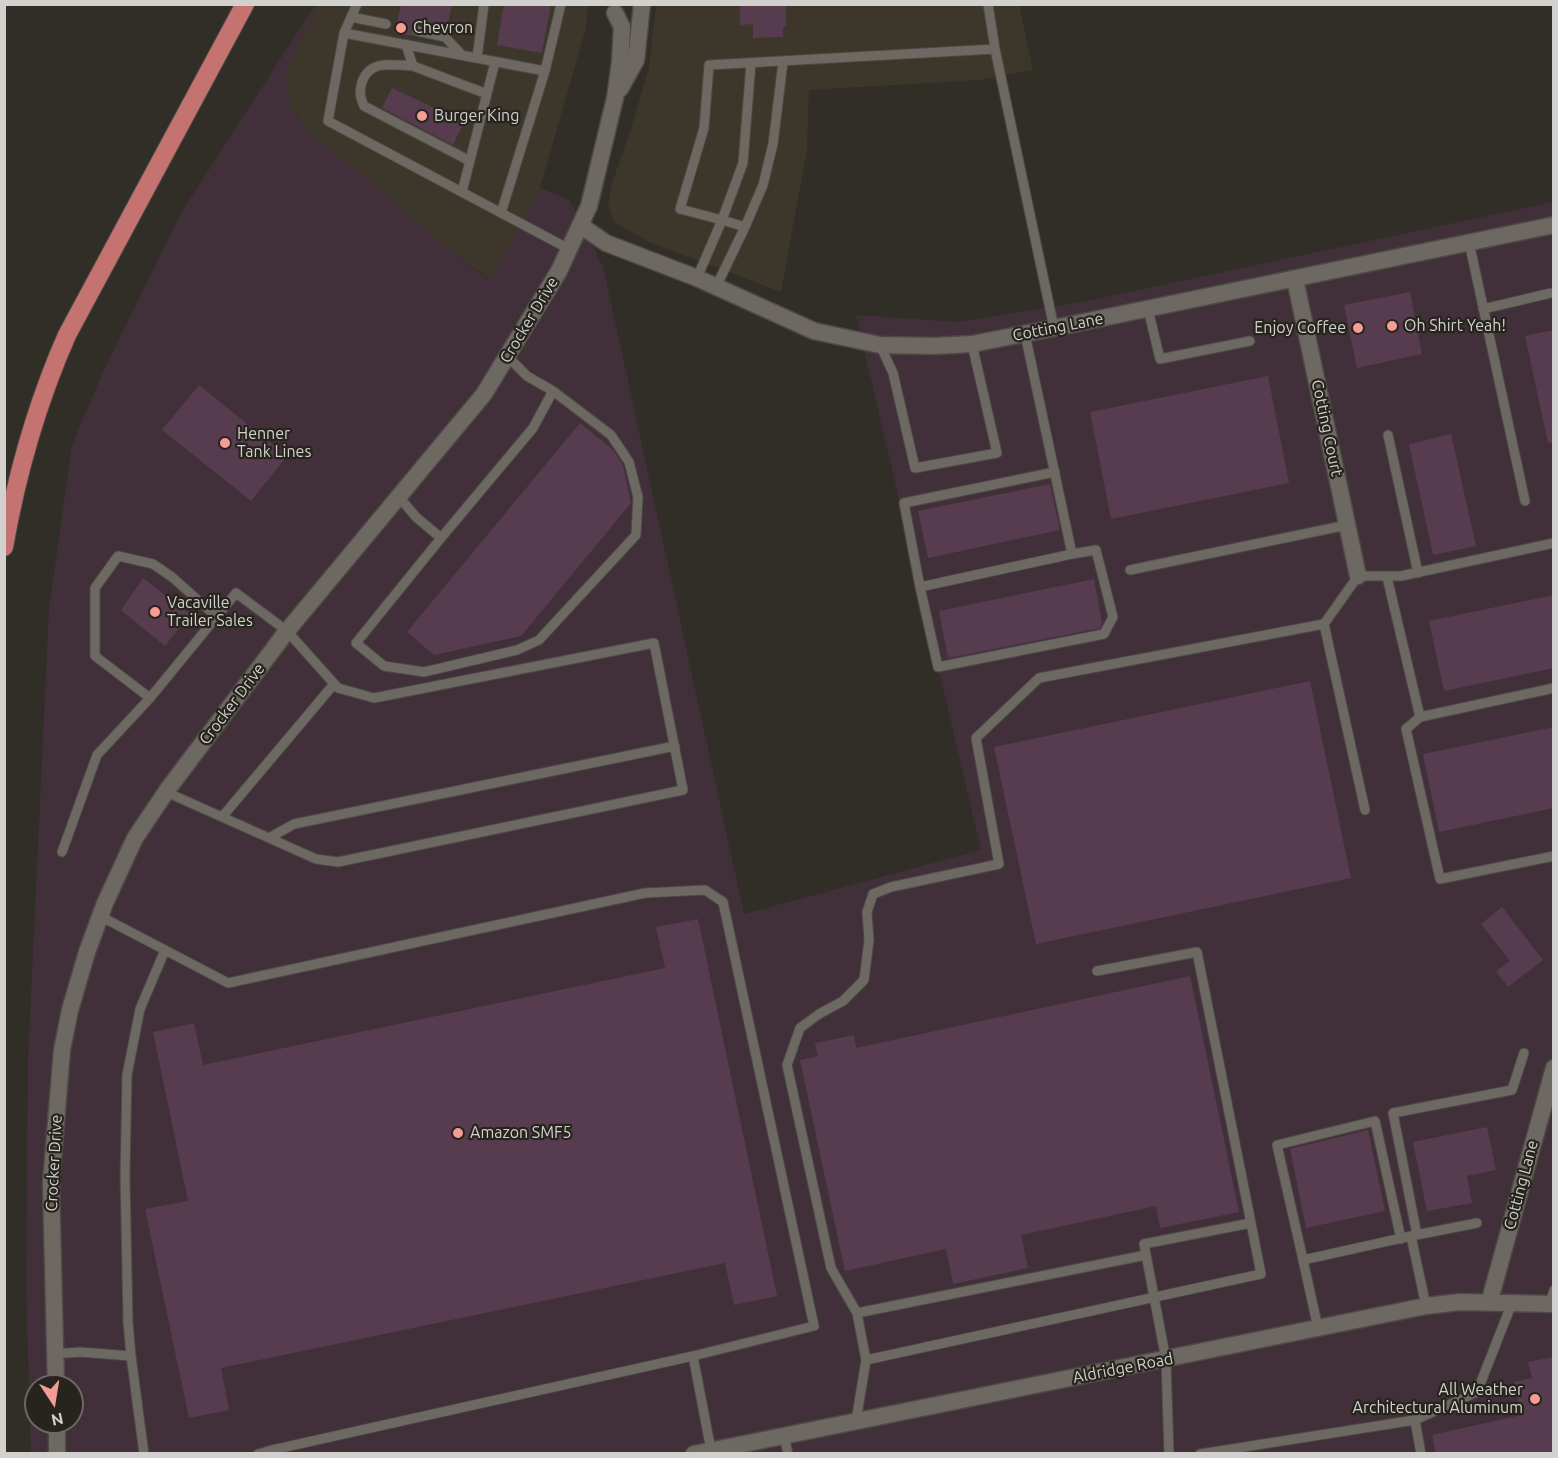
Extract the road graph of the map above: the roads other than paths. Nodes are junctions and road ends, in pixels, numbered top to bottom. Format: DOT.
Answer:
graph roads {
  1 [pos="245,4"];
  2 [pos="357,4"];
  3 [pos="484,4"];
  4 [pos="561,4"];
  5 [pos="642,4"];
  6 [pos="988,4"];
  7 [pos="615,9"];
  8 [pos="351,17"];
  9 [pos="386,24"];
  10 [pos="417,31"];
  11 [pos="344,33"];
  12 [pos="406,45"];
  13 [pos="995,49"];
  14 [pos="462,55"];
  15 [pos="477,58"];
  16 [pos="495,62"];
  17 [pos="783,62"];
  18 [pos="751,63"];
  19 [pos="413,66"];
  20 [pos="546,71"];
  21 [pos="487,94"];
  22 [pos="615,98"];
  23 [pos="470,161"];
  24 [pos="462,192"];
  25 [pos="501,213"];
  26 [pos="722,220"];
  27 [pos="580,225"];
  28 [pos="1554,225"];
  29 [pos="745,227"];
  30 [pos="1469,242"];
  31 [pos="568,249"];
  32 [pos="697,278"];
  33 [pos="1295,279"];
  34 [pos="716,287"];
  35 [pos="1551,293"];
  36 [pos="1148,309"];
  37 [pos="1484,309"];
  38 [pos="1054,328"];
  39 [pos="1025,334"];
  40 [pos="1250,341"];
  41 [pos="972,344"];
  42 [pos="880,345"];
  43 [pos="507,356"];
  44 [pos="553,391"];
  45 [pos="1388,435"];
  46 [pos="1055,472"];
  47 [pos="400,498"];
  48 [pos="1525,501"];
  49 [pos="1347,525"];
  50 [pos="441,538"];
  51 [pos="1554,543"];
  52 [pos="4,547"];
  53 [pos="1072,554"];
  54 [pos="1130,570"];
  55 [pos="1418,573"];
  56 [pos="1358,576"];
  57 [pos="1386,577"];
  58 [pos="920,587"];
  59 [pos="217,617"];
  60 [pos="1324,624"];
  61 [pos="287,632"];
  62 [pos="334,684"];
  63 [pos="1554,688"];
  64 [pos="150,698"];
  65 [pos="1420,717"];
  66 [pos="675,746"];
  67 [pos="166,792"];
  68 [pos="1365,810"];
  69 [pos="222,817"];
  70 [pos="269,838"];
  71 [pos="62,852"];
  72 [pos="1554,856"];
  73 [pos="100,916"];
  74 [pos="165,950"];
  75 [pos="1097,971"];
  76 [pos="1524,1053"];
  77 [pos="1554,1068"];
  78 [pos="1251,1223"];
  79 [pos="1477,1223"];
  80 [pos="1409,1237"];
  81 [pos="1146,1255"];
  82 [pos="1303,1260"];
  83 [pos="1154,1296"];
  84 [pos="1552,1299"];
  85 [pos="1489,1303"];
  86 [pos="1512,1303"];
  87 [pos="1426,1306"];
  88 [pos="856,1313"];
  89 [pos="1318,1328"];
  90 [pos="55,1354"];
  91 [pos="131,1356"];
  92 [pos="693,1356"];
  93 [pos="866,1360"];
  94 [pos="1166,1360"];
  95 [pos="56,1374"];
  96 [pos="1415,1420"];
  97 [pos="856,1421"];
  98 [pos="57,1434"];
  99 [pos="784,1435"];
  100 [pos="272,1452"];
  101 [pos="703,1452"];
  102 [pos="57,1454"];
  103 [pos="144,1454"];
  104 [pos="258,1454"];
  105 [pos="788,1454"];
  106 [pos="1169,1454"];
  107 [pos="1200,1454"];
  108 [pos="1421,1454"];
  1 -- 52 [label="highway"];
  2 -- 8 [label="lane"];
  3 -- 15 [label="lane"];
  4 -- 20 [label="lane"];
  5 -- 22 [label="street, Crocker Drive"];
  6 -- 13 [label="lane"];
  7 -- 22 [label="street, Crocker Drive"];
  8 -- 9 [label="lane"];
  8 -- 11 [label="lane"];
  10 -- 14 [label="lane"];
  11 -- 12 [label="lane"];
  11 -- 24 [label="lane"];
  12 -- 14 [label="lane"];
  12 -- 19 [label="lane"];
  13 -- 17 [label="lane"];
  13 -- 38 [label="lane"];
  14 -- 15 [label="lane"];
  15 -- 16 [label="lane"];
  16 -- 20 [label="lane"];
  16 -- 21 [label="lane"];
  17 -- 18 [label="lane"];
  17 -- 29 [label="lane"];
  18 -- 26 [label="lane"];
  18 -- 26 [label="lane"];
  19 -- 21 [label="lane"];
  19 -- 23 [label="lane"];
  20 -- 25 [label="lane"];
  21 -- 23 [label="lane"];
  22 -- 27 [label="street, Crocker Drive"];
  23 -- 24 [label="lane"];
  24 -- 25 [label="lane"];
  25 -- 31 [label="lane"];
  26 -- 29 [label="lane"];
  26 -- 32 [label="lane"];
  27 -- 31 [label="street, Crocker Drive"];
  27 -- 32 [label="street, Cotting Lane"];
  28 -- 30 [label="street, Cotting Lane"];
  29 -- 34 [label="lane"];
  30 -- 33 [label="street, Cotting Lane"];
  30 -- 37 [label="lane"];
  31 -- 43 [label="street, Crocker Drive"];
  32 -- 34 [label="street, Cotting Lane"];
  33 -- 36 [label="street, Cotting Lane"];
  33 -- 49 [label="street, Cotting Court"];
  34 -- 42 [label="street, Cotting Lane"];
  35 -- 37 [label="lane"];
  36 -- 38 [label="street, Cotting Lane"];
  36 -- 40 [label="lane"];
  37 -- 48 [label="lane"];
  38 -- 39 [label="street, Cotting Lane"];
  39 -- 41 [label="street, Cotting Lane"];
  39 -- 46 [label="lane"];
  41 -- 42 [label="street, Cotting Lane"];
  41 -- 42 [label="lane"];
  43 -- 44 [label="lane"];
  43 -- 47 [label="street, Crocker Drive"];
  44 -- 50 [label="lane"];
  44 -- 50 [label="lane"];
  45 -- 55 [label="lane"];
  46 -- 53 [label="lane"];
  46 -- 58 [label="lane"];
  47 -- 50 [label="lane"];
  47 -- 61 [label="street, Crocker Drive"];
  49 -- 54 [label="lane"];
  49 -- 56 [label="street, Cotting Court"];
  51 -- 55 [label="lane"];
  53 -- 58 [label="lane"];
  53 -- 58 [label="lane"];
  55 -- 57 [label="lane"];
  56 -- 57 [label="lane"];
  56 -- 60 [label="lane"];
  57 -- 65 [label="lane"];
  59 -- 61 [label="lane"];
  59 -- 64 [label="lane"];
  59 -- 64 [label="lane"];
  60 -- 68 [label="lane"];
  60 -- 88 [label="lane"];
  61 -- 62 [label="lane"];
  61 -- 67 [label="street, Crocker Drive"];
  62 -- 66 [label="lane"];
  62 -- 69 [label="lane"];
  63 -- 65 [label="lane"];
  64 -- 71 [label="lane"];
  65 -- 72 [label="lane"];
  66 -- 70 [label="lane"];
  66 -- 70 [label="lane"];
  67 -- 69 [label="lane"];
  67 -- 73 [label="street, Crocker Drive"];
  69 -- 70 [label="lane"];
  73 -- 74 [label="lane"];
  73 -- 90 [label="street, Crocker Drive"];
  74 -- 91 [label="lane"];
  74 -- 92 [label="lane"];
  75 -- 78 [label="lane"];
  76 -- 80 [label="lane"];
  77 -- 85 [label="street, Cotting Lane"];
  78 -- 81 [label="lane"];
  78 -- 83 [label="lane"];
  79 -- 80 [label="lane"];
  80 -- 82 [label="lane"];
  80 -- 82 [label="lane"];
  80 -- 87 [label="lane"];
  81 -- 83 [label="lane"];
  81 -- 88 [label="lane"];
  82 -- 89 [label="lane"];
  83 -- 93 [label="lane"];
  83 -- 94 [label="lane"];
  84 -- 86 [label="street, Aldridge Road"];
  85 -- 86 [label="street, Aldridge Road"];
  85 -- 87 [label="street, Aldridge Road"];
  86 -- 96 [label="lane"];
  87 -- 89 [label="street, Aldridge Road"];
  88 -- 93 [label="lane"];
  89 -- 94 [label="street, Aldridge Road"];
  90 -- 91 [label="lane"];
  90 -- 95 [label="street, Crocker Drive"];
  91 -- 103 [label="lane"];
  92 -- 100 [label="lane"];
  92 -- 101 [label="lane"];
  93 -- 97 [label="lane"];
  94 -- 97 [label="street, Aldridge Road"];
  94 -- 106 [label="lane"];
  96 -- 107 [label="lane"];
  96 -- 108 [label="lane"];
  97 -- 99 [label="street, Aldridge Road"];
  98 -- 102 [label="street"];
  99 -- 101 [label="street, Aldridge Road"];
  99 -- 105 [label="lane"];
  100 -- 104 [label="lane"];
}
